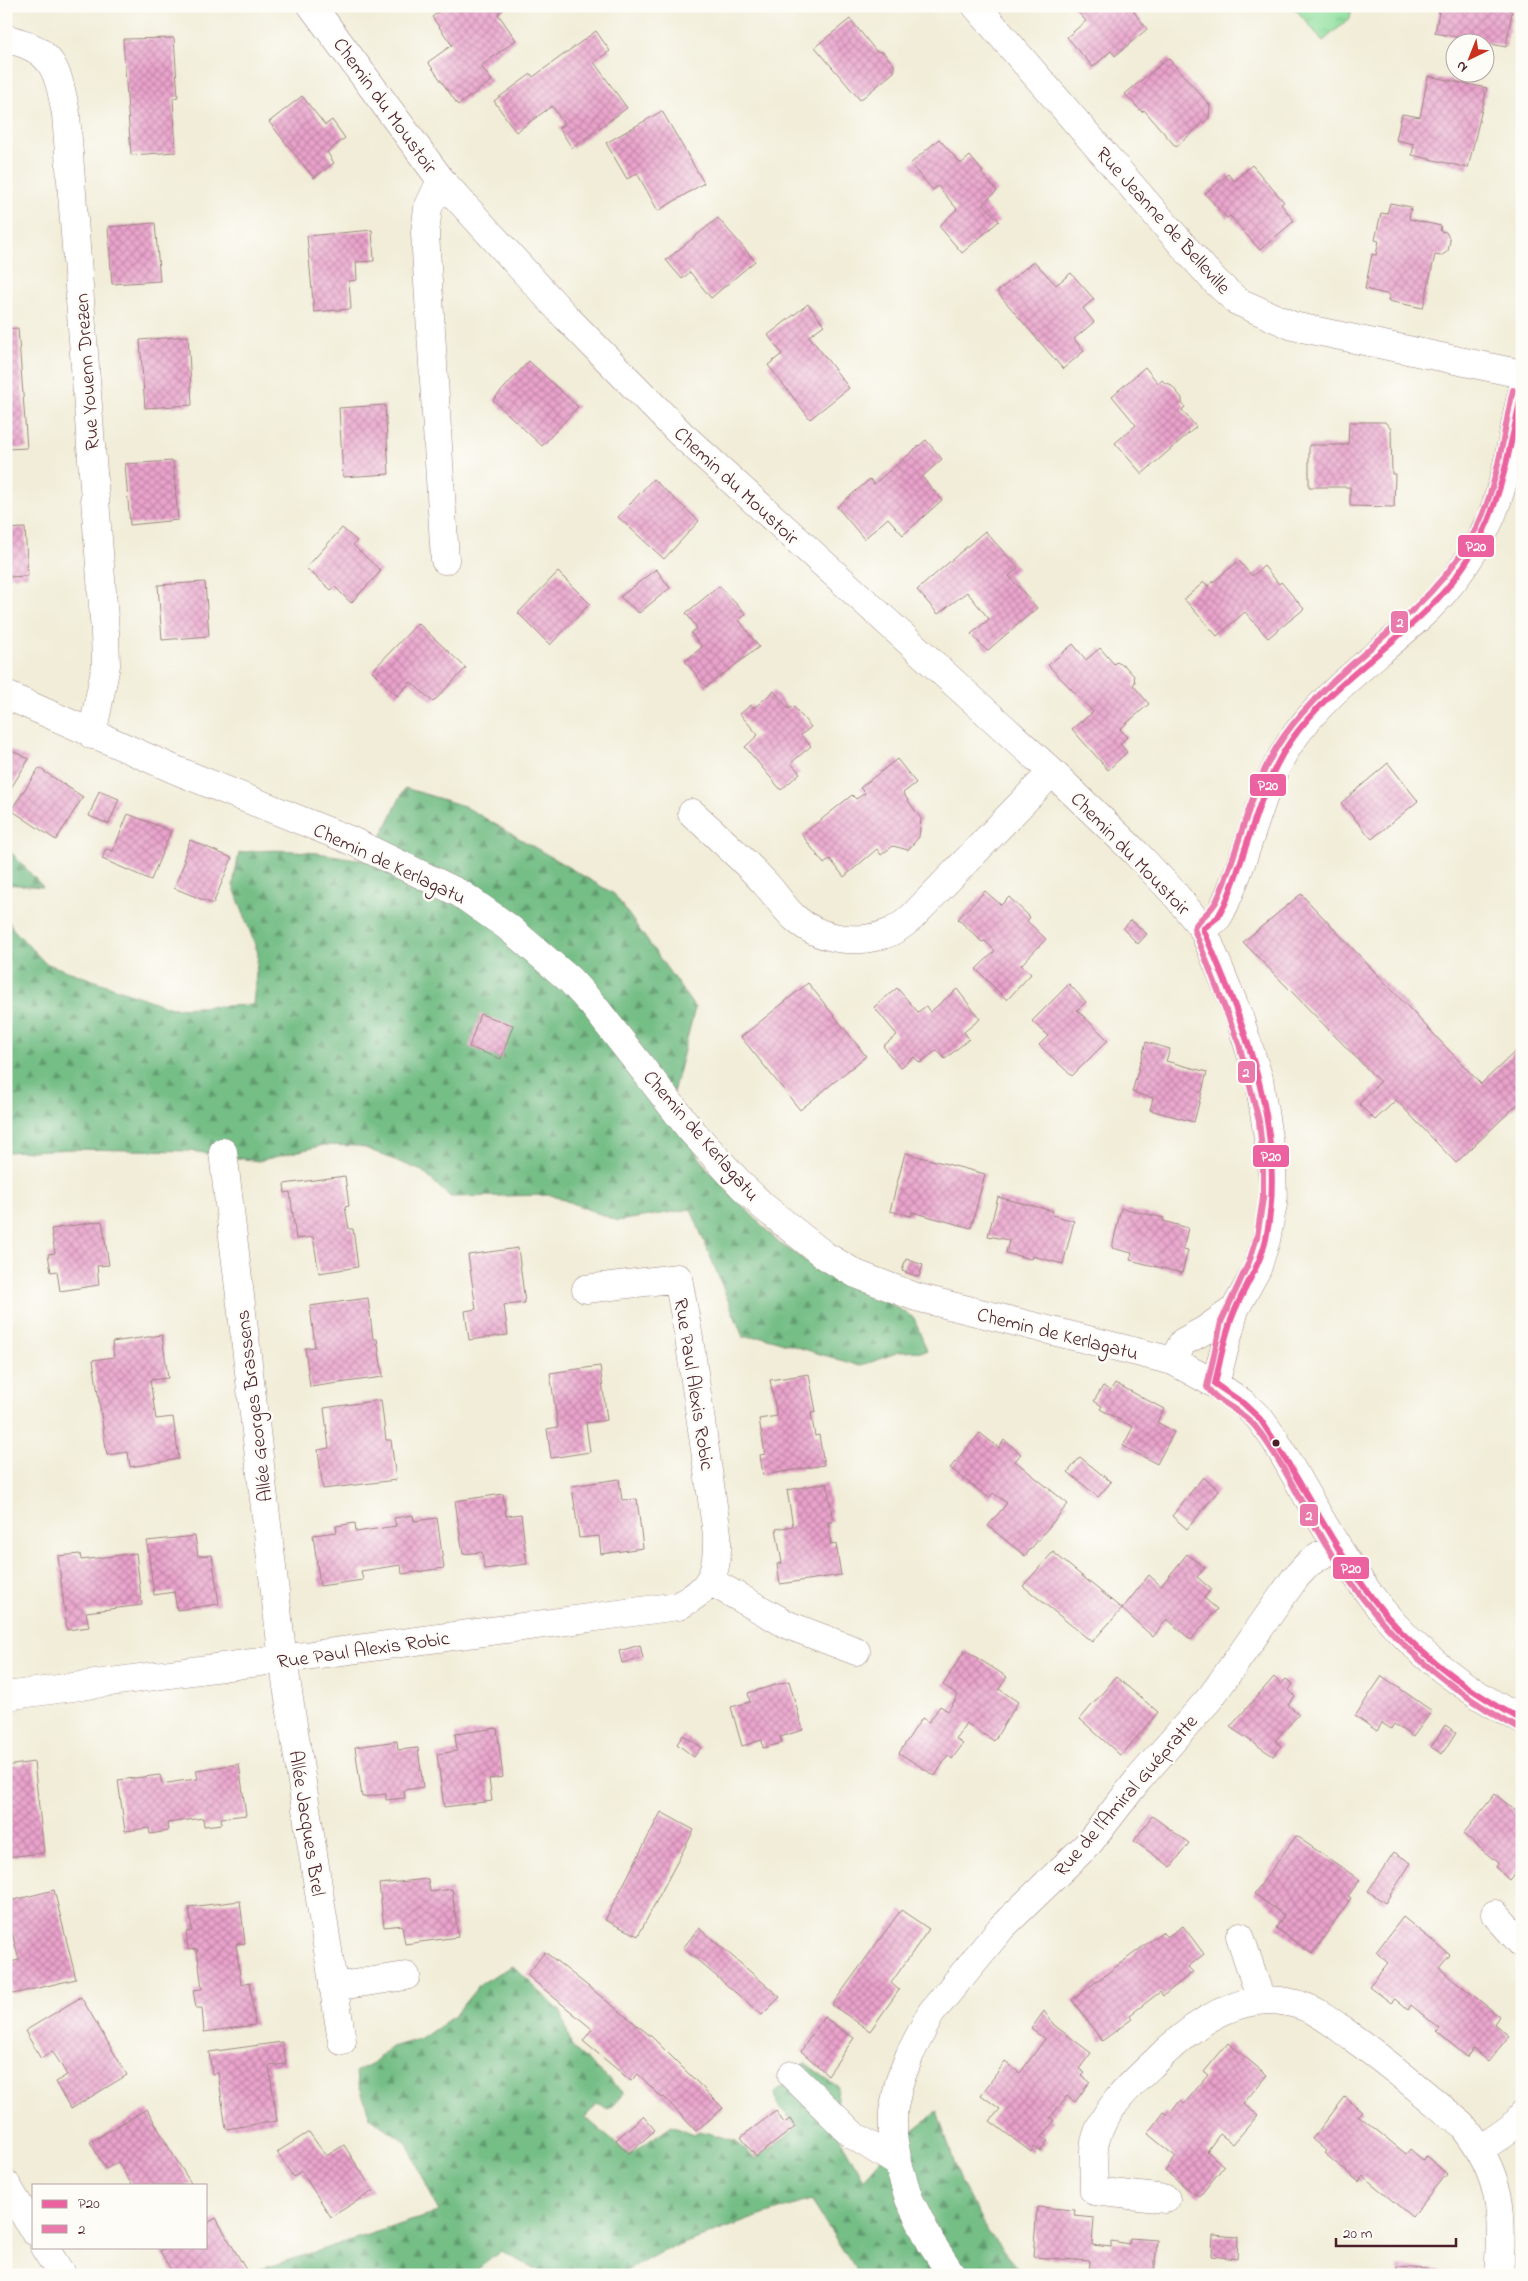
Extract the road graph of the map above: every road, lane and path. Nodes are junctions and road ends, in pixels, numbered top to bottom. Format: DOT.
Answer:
graph roads {
  1 [pos="312,6"];
  2 [pos="976,6"];
  3 [pos="6,39"];
  4 [pos="441,180"];
  5 [pos="1522,374"];
  6 [pos="1522,392"];
  7 [pos="1511,495"];
  8 [pos="445,560"];
  9 [pos="6,695"];
  10 [pos="92,735"];
  11 [pos="1052,772"];
  12 [pos="692,813"];
  13 [pos="1203,929"];
  14 [pos="223,1152"];
  15 [pos="586,1290"];
  16 [pos="1235,1309"];
  17 [pos="1173,1361"];
  18 [pos="1215,1384"];
  19 [pos="1337,1545"];
  20 [pos="710,1581"];
  21 [pos="856,1651"];
  22 [pos="283,1660"];
  23 [pos="6,1696"];
  24 [pos="1522,1720"];
  25 [pos="1495,1914"];
  26 [pos="1240,1936"];
  27 [pos="1522,1944"];
  28 [pos="406,1976"];
  29 [pos="333,1986"];
  30 [pos="1261,2000"];
  31 [pos="342,2041"];
  32 [pos="792,2075"];
  33 [pos="1522,2115"];
  34 [pos="1480,2149"];
  35 [pos="898,2162"];
  36 [pos="6,2184"];
  37 [pos="1166,2198"];
  38 [pos="32,2228"];
  39 [pos="45,2248"];
  40 [pos="62,2275"];
  41 [pos="952,2275"];
  42 [pos="1499,2275"];
  1 -- 4 [label="street, Chemin du Moustoir"];
  2 -- 5 [label="street, Rue Jeanne de Belleville"];
  3 -- 10 [label="street, Rue Youenn Drezen"];
  4 -- 8 [label="street, Chemin du Moustoir"];
  4 -- 11 [label="street, Chemin du Moustoir"];
  6 -- 7 [label="street"];
  7 -- 13 [label="street"];
  9 -- 10 [label="street, Chemin de Kerlagatu"];
  10 -- 17 [label="street, Chemin de Kerlagatu"];
  11 -- 12 [label="street"];
  11 -- 13 [label="street, Chemin du Moustoir"];
  13 -- 16 [label="street, Chemin du Moustoir"];
  14 -- 22 [label="street, Allée Georges Brassens"];
  15 -- 20 [label="street, Rue Paul Alexis Robic"];
  16 -- 17 [label="street, Chemin du Moustoir"];
  16 -- 18 [label="street, Chemin du Moustoir"];
  17 -- 18 [label="street, Chemin de Kerlagatu"];
  18 -- 19 [label="street, Chemin de Kerlagatu"];
  19 -- 24 [label="street, Chemin de Kerlagatu"];
  19 -- 35 [label="street, Rue de l'Amiral Guépratte"];
  20 -- 21 [label="street"];
  20 -- 22 [label="street, Rue Paul Alexis Robic"];
  22 -- 23 [label="street, Rue Paul Alexis Robic"];
  22 -- 29 [label="street, Allée Jacques Brel"];
  25 -- 27 [label="street"];
  26 -- 30 [label="street"];
  28 -- 29 [label="street"];
  29 -- 31 [label="street, Allée Jacques Brel"];
  30 -- 34 [label="street"];
  30 -- 37 [label="street"];
  32 -- 35 [label="street"];
  33 -- 34 [label="street"];
  34 -- 42 [label="street"];
  35 -- 41 [label="street, Rue de l'Amiral Guépratte"];
  36 -- 38 [label="street"];
  39 -- 40 [label="street"];
}
